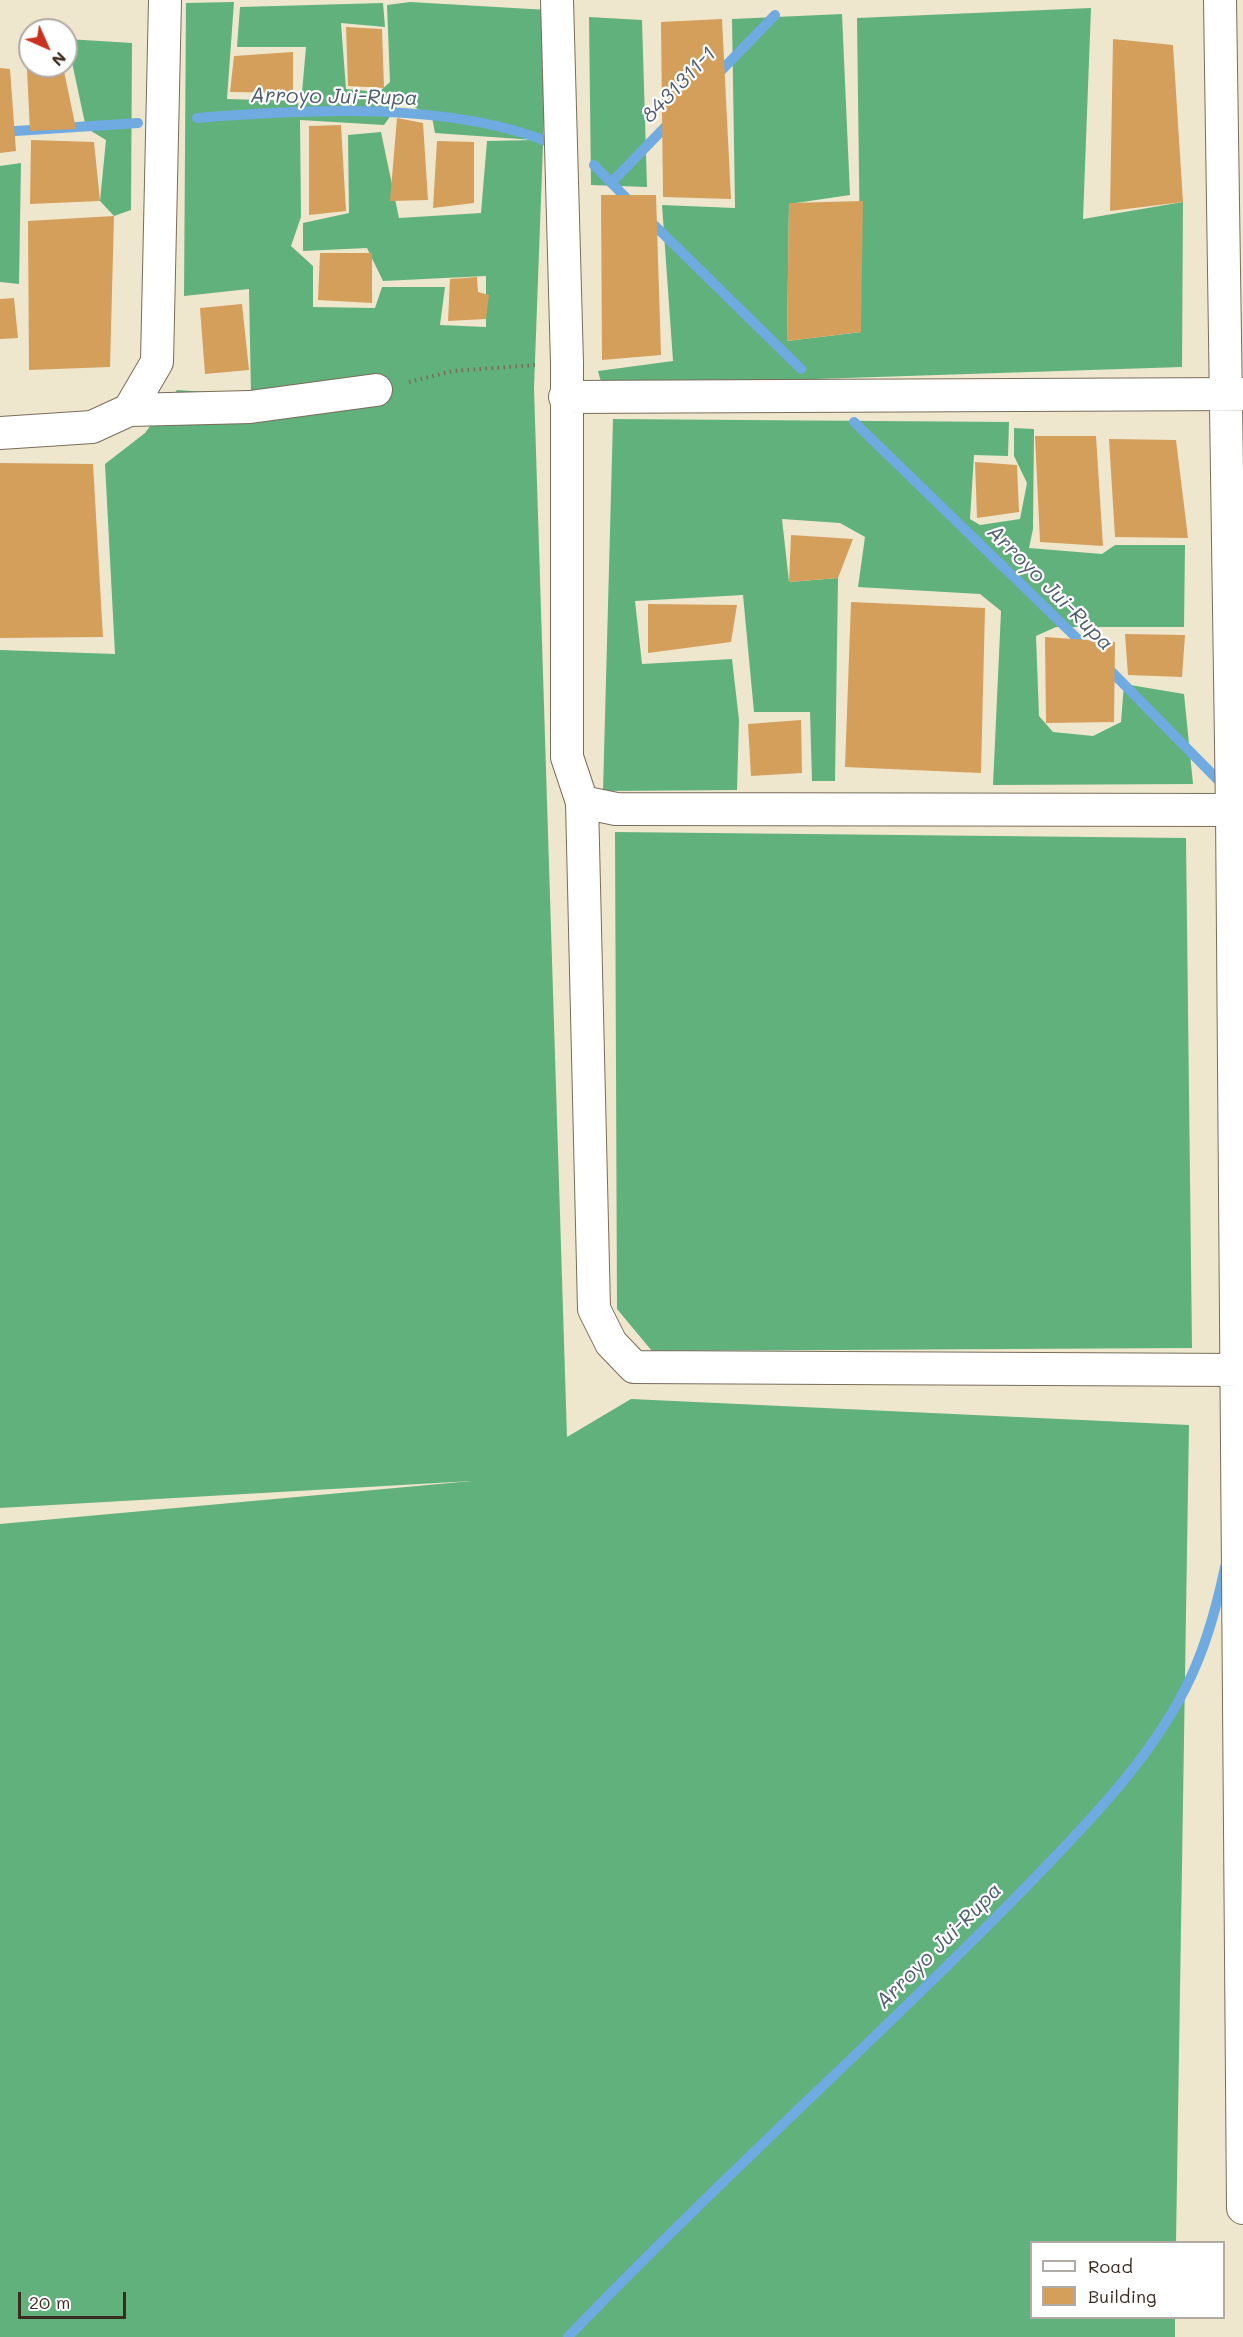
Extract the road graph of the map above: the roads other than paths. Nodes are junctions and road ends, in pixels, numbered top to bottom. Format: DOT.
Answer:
graph roads {
  1 [pos="165,0"];
  2 [pos="558,0"];
  3 [pos="1220,0"];
  4 [pos="376,390"];
  5 [pos="1235,394"];
  6 [pos="566,397"];
  7 [pos="129,410"];
  8 [pos="0,433"];
  9 [pos="582,802"];
  10 [pos="1237,810"];
  11 [pos="1240,1370"];
  12 [pos="1243,2208"];
  1 -- 7 [label="street"];
  2 -- 6 [label="street"];
  3 -- 5 [label="street"];
  4 -- 7 [label="street"];
  5 -- 6 [label="street"];
  5 -- 10 [label="street"];
  6 -- 9 [label="street"];
  7 -- 8 [label="street"];
  9 -- 10 [label="street"];
  9 -- 11 [label="street"];
  10 -- 11 [label="street"];
  11 -- 12 [label="street"];
}
